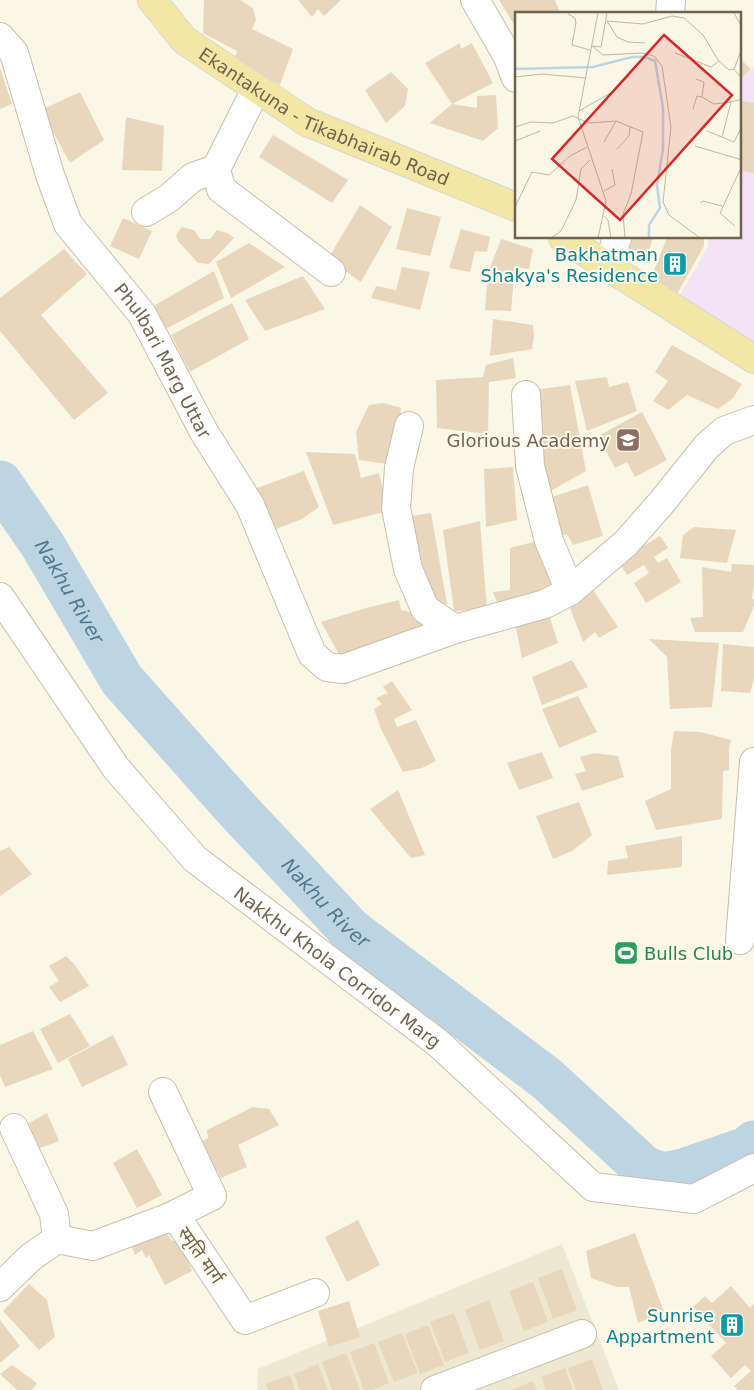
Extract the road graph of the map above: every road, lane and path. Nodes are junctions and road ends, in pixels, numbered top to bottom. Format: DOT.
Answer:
graph roads {
  1 [pos="152,0"];
  2 [pos="475,0"];
  3 [pos="0,37"];
  4 [pos="515,75"];
  5 [pos="256,89"];
  6 [pos="216,169"];
  7 [pos="515,200"];
  8 [pos="146,212"];
  9 [pos="565,239"];
  10 [pos="617,239"];
  11 [pos="608,267"];
  12 [pos="331,272"];
  13 [pos="754,359"];
  14 [pos="526,395"];
  15 [pos="754,420"];
  16 [pos="409,426"];
  17 [pos="570,591"];
  18 [pos="0,597"];
  19 [pos="455,630"];
  20 [pos="754,762"];
  21 [pos="740,940"];
  22 [pos="163,1092"];
  23 [pos="14,1128"];
  24 [pos="754,1168"];
  25 [pos="170,1217"];
  26 [pos="57,1239"];
  27 [pos="0,1287"];
  28 [pos="315,1293"];
  29 [pos="582,1334"];
  30 [pos="435,1390"];
  1 -- 5 [label="main road, Ekantakuna - Tikabhairab Road"];
  2 -- 4 [label="street"];
  3 -- 19 [label="street, Phulbari Marg Uttar"];
  5 -- 6 [label="street"];
  5 -- 7 [label="main road, Ekantakuna - Tikabhairab Road"];
  6 -- 8 [label="street"];
  6 -- 12 [label="street"];
  9 -- 11 [label="main road"];
  10 -- 11 [label="street"];
  11 -- 13 [label="main road"];
  14 -- 17 [label="street"];
  15 -- 17 [label="street"];
  16 -- 19 [label="street"];
  17 -- 19 [label="street"];
  18 -- 24 [label="street, Nakkhu Khola Corridor Marg"];
  20 -- 21 [label="street"];
  22 -- 25 [label="street"];
  23 -- 26 [label="street"];
  25 -- 26 [label="street, स्मृति मार्ग"];
  25 -- 28 [label="street, स्मृति मार्ग"];
  26 -- 27 [label="street"];
  29 -- 30 [label="street"];
}
